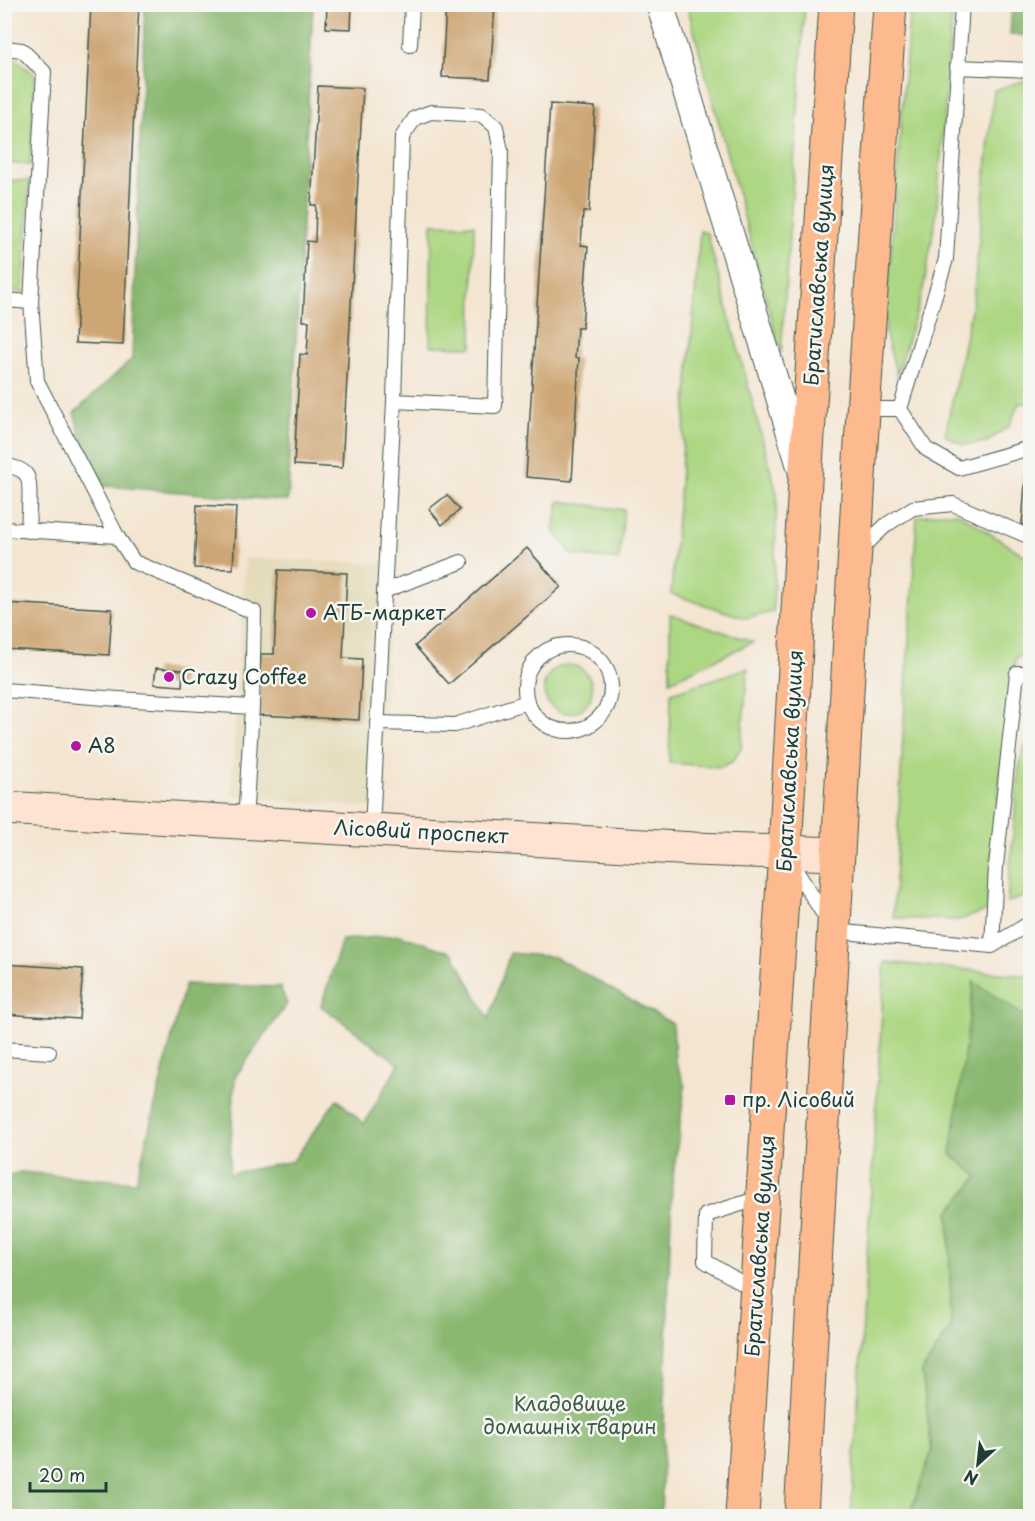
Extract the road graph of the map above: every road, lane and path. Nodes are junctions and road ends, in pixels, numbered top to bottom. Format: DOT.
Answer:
graph roads {
  1 [pos="412,4"];
  2 [pos="660,4"];
  3 [pos="836,4"];
  4 [pos="890,4"];
  5 [pos="962,4"];
  6 [pos="410,45"];
  7 [pos="4,48"];
  8 [pos="957,67"];
  9 [pos="1030,70"];
  10 [pos="4,300"];
  11 [pos="31,302"];
  12 [pos="394,401"];
  13 [pos="864,409"];
  14 [pos="900,409"];
  15 [pos="1030,448"];
  16 [pos="4,466"];
  17 [pos="806,481"];
  18 [pos="4,529"];
  19 [pos="28,531"];
  20 [pos="117,536"];
  21 [pos="1030,537"];
  22 [pos="855,555"];
  23 [pos="460,562"];
  24 [pos="384,591"];
  25 [pos="1030,673"];
  26 [pos="4,690"];
  27 [pos="527,702"];
  28 [pos="252,707"];
  29 [pos="377,723"];
  30 [pos="4,808"];
  31 [pos="245,822"];
  32 [pos="372,829"];
  33 [pos="785,852"];
  34 [pos="837,854"];
  35 [pos="1030,922"];
  36 [pos="834,931"];
  37 [pos="992,946"];
  38 [pos="4,1049"];
  39 [pos="49,1052"];
  40 [pos="763,1197"];
  41 [pos="757,1293"];
  42 [pos="742,1516"];
  43 [pos="801,1516"];
  1 -- 6 [label="lane"];
  2 -- 17 [label="street"];
  3 -- 17 [label="main road, Братиславська вулиця"];
  4 -- 13 [label="main road"];
  5 -- 8 [label="lane"];
  7 -- 11 [label="lane"];
  8 -- 9 [label="lane"];
  8 -- 14 [label="lane"];
  10 -- 11 [label="lane"];
  11 -- 20 [label="lane"];
  12 -- 12 [label="lane"];
  12 -- 24 [label="lane"];
  13 -- 14 [label="lane"];
  13 -- 22 [label="main road"];
  14 -- 15 [label="lane"];
  16 -- 19 [label="lane"];
  17 -- 33 [label="main road, Братиславська вулиця"];
  18 -- 19 [label="lane"];
  19 -- 20 [label="lane"];
  20 -- 28 [label="lane"];
  21 -- 22 [label="lane"];
  22 -- 34 [label="main road"];
  23 -- 24 [label="lane"];
  24 -- 29 [label="lane"];
  25 -- 37 [label="lane"];
  26 -- 28 [label="lane"];
  27 -- 27 [label="lane"];
  27 -- 29 [label="lane"];
  28 -- 31 [label="lane"];
  29 -- 32 [label="lane"];
  30 -- 31 [label="street, Лісовий проспект"];
  31 -- 32 [label="street, Лісовий проспект"];
  32 -- 33 [label="street, Лісовий проспект"];
  33 -- 34 [label="street, Лісовий проспект"];
  33 -- 36 [label="lane"];
  33 -- 40 [label="main road, Братиславська вулиця"];
  34 -- 36 [label="main road"];
  35 -- 37 [label="lane"];
  36 -- 37 [label="lane"];
  36 -- 43 [label="main road"];
  38 -- 39 [label="lane"];
  40 -- 41 [label="main road, Братиславська вулиця"];
  40 -- 41 [label="lane"];
  41 -- 42 [label="main road, Братиславська вулиця"];
}
